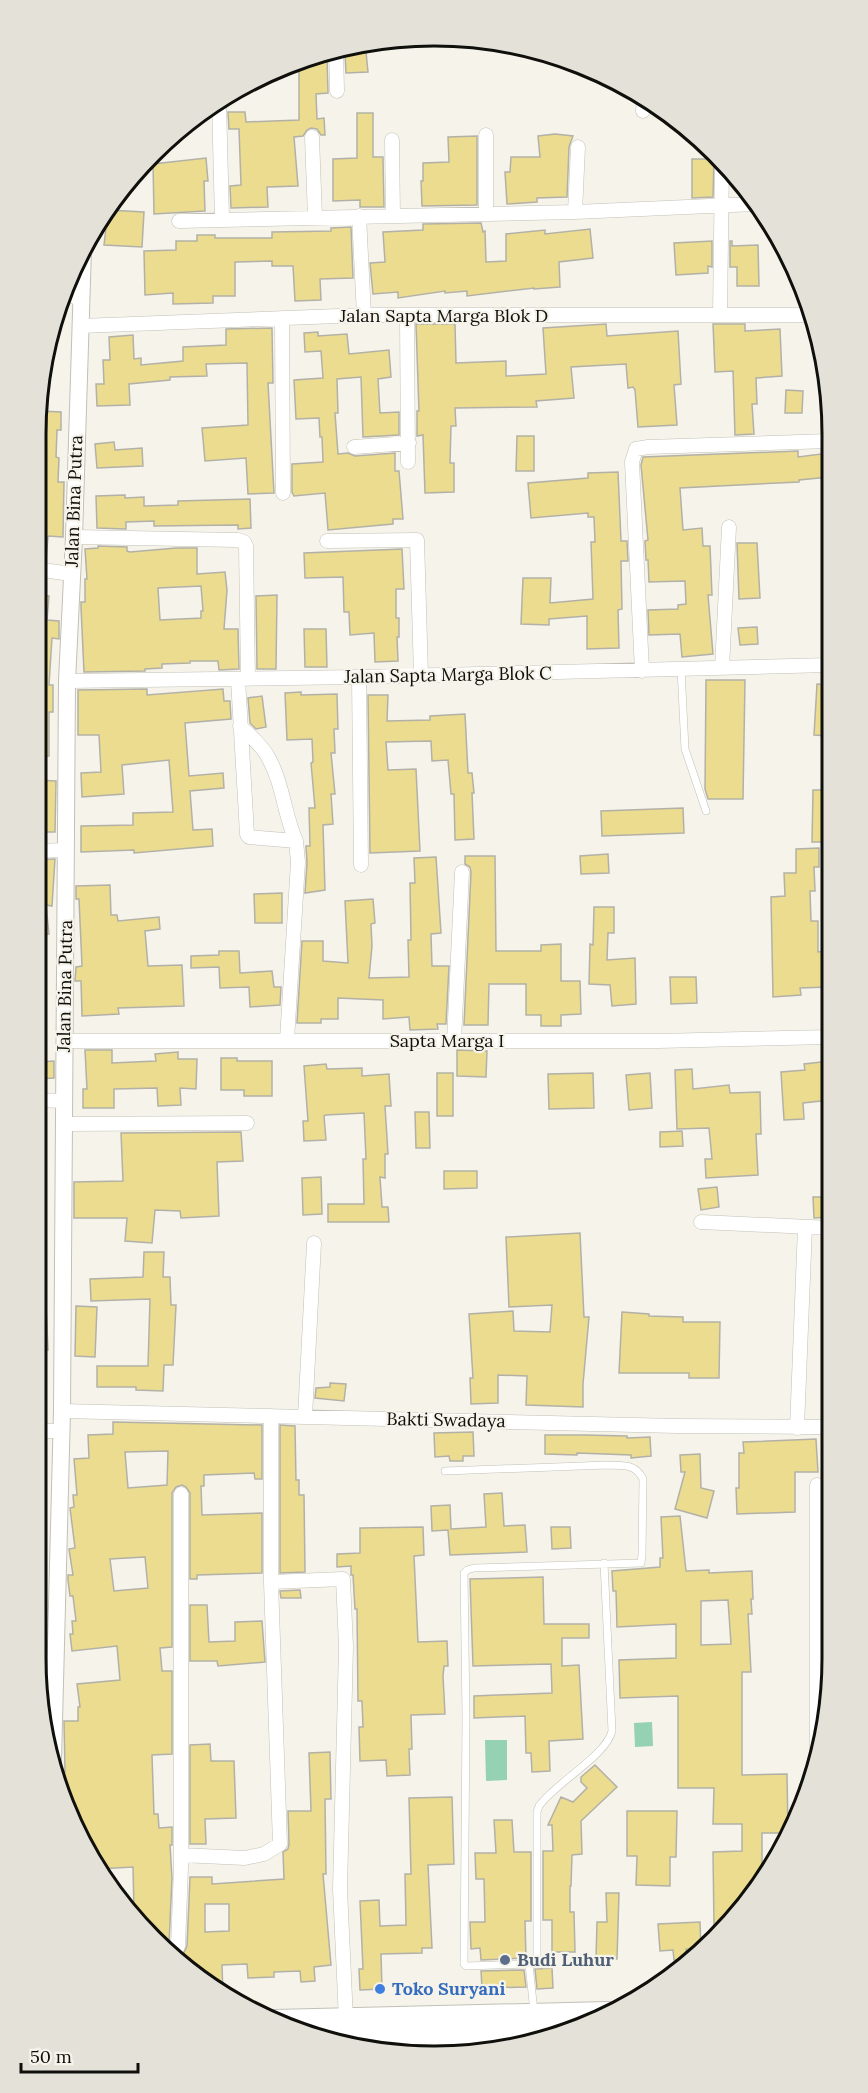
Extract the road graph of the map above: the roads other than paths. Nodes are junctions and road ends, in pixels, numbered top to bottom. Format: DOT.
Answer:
graph roads {
  1 [pos="336,59"];
  2 [pos="337,91"];
  3 [pos="219,112"];
  4 [pos="486,135"];
  5 [pos="312,137"];
  6 [pos="392,140"];
  7 [pos="578,147"];
  8 [pos="722,175"];
  9 [pos="721,204"];
  10 [pos="745,204"];
  11 [pos="575,212"];
  12 [pos="486,213"];
  13 [pos="359,216"];
  14 [pos="393,216"];
  15 [pos="315,217"];
  16 [pos="222,219"];
  17 [pos="179,221"];
  18 [pos="83,271"];
  19 [pos="72,296"];
  20 [pos="82,301"];
  21 [pos="364,315"];
  22 [pos="720,315"];
  23 [pos="803,315"];
  24 [pos="408,316"];
  25 [pos="282,318"];
  26 [pos="80,326"];
  27 [pos="822,441"];
  28 [pos="409,443"];
  29 [pos="354,447"];
  30 [pos="408,462"];
  31 [pos="283,493"];
  32 [pos="729,527"];
  33 [pos="74,537"];
  34 [pos="327,541"];
  35 [pos="46,570"];
  36 [pos="71,574"];
  37 [pos="822,665"];
  38 [pos="722,668"];
  39 [pos="681,669"];
  40 [pos="642,671"];
  41 [pos="421,675"];
  42 [pos="359,677"];
  43 [pos="243,679"];
  44 [pos="67,681"];
  45 [pos="240,726"];
  46 [pos="706,812"];
  47 [pos="296,841"];
  48 [pos="66,850"];
  49 [pos="46,851"];
  50 [pos="361,864"];
  51 [pos="462,872"];
  52 [pos="822,1036"];
  53 [pos="64,1041"];
  54 [pos="286,1041"];
  55 [pos="454,1041"];
  56 [pos="46,1100"];
  57 [pos="63,1101"];
  58 [pos="247,1123"];
  59 [pos="64,1125"];
  60 [pos="701,1222"];
  61 [pos="805,1227"];
  62 [pos="822,1228"];
  63 [pos="314,1243"];
  64 [pos="62,1411"];
  65 [pos="272,1416"];
  66 [pos="305,1417"];
  67 [pos="822,1427"];
  68 [pos="797,1428"];
  69 [pos="46,1431"];
  70 [pos="60,1431"];
  71 [pos="445,1471"];
  72 [pos="817,1485"];
  73 [pos="181,1494"];
  74 [pos="604,1563"];
  75 [pos="271,1582"];
  76 [pos="817,1716"];
  77 [pos="54,1732"];
  78 [pos="182,1855"];
  79 [pos="177,1948"];
  80 [pos="529,1964"];
  81 [pos="590,2013"];
  82 [pos="534,2015"];
  83 [pos="322,2030"];
  84 [pos="341,2033"];
  85 [pos="529,2034"];
  86 [pos="454,2042"];
  1 -- 2 [label="street"];
  3 -- 16 [label="street"];
  4 -- 12 [label="street"];
  5 -- 15 [label="street"];
  6 -- 14 [label="street"];
  7 -- 11 [label="street"];
  8 -- 9 [label="street"];
  9 -- 10 [label="street"];
  9 -- 11 [label="street"];
  9 -- 22 [label="street"];
  11 -- 12 [label="street"];
  12 -- 14 [label="street"];
  13 -- 14 [label="street"];
  13 -- 15 [label="street"];
  13 -- 21 [label="street"];
  15 -- 16 [label="street"];
  16 -- 17 [label="street"];
  18 -- 20 [label="street, Jalan Bina Putra"];
  19 -- 20 [label="street"];
  20 -- 26 [label="street, Jalan Bina Putra"];
  21 -- 24 [label="street, Jalan Sapta Marga Blok D"];
  21 -- 25 [label="street, Jalan Sapta Marga Blok D"];
  22 -- 23 [label="street, Jalan Sapta Marga Blok D"];
  22 -- 24 [label="street, Jalan Sapta Marga Blok D"];
  24 -- 28 [label="street"];
  25 -- 26 [label="street, Jalan Sapta Marga Blok D"];
  25 -- 31 [label="street"];
  26 -- 33 [label="street, Jalan Bina Putra"];
  27 -- 40 [label="street"];
  28 -- 29 [label="street"];
  28 -- 30 [label="street"];
  32 -- 38 [label="street"];
  33 -- 36 [label="street, Jalan Bina Putra"];
  33 -- 43 [label="street"];
  34 -- 41 [label="street"];
  35 -- 36 [label="street"];
  36 -- 44 [label="street, Jalan Bina Putra"];
  37 -- 38 [label="street, Jalan Sapta Marga Blok C"];
  38 -- 39 [label="street, Jalan Sapta Marga Blok C"];
  39 -- 40 [label="street, Jalan Sapta Marga Blok C"];
  39 -- 46 [label="lane"];
  40 -- 41 [label="street, Jalan Sapta Marga Blok C"];
  41 -- 42 [label="street, Jalan Sapta Marga Blok C"];
  42 -- 43 [label="street, Jalan Sapta Marga Blok C"];
  42 -- 50 [label="street"];
  43 -- 44 [label="street, Jalan Sapta Marga Blok C"];
  43 -- 45 [label="street"];
  44 -- 48 [label="street, Jalan Bina Putra"];
  45 -- 47 [label="street"];
  45 -- 47 [label="street"];
  47 -- 54 [label="street"];
  48 -- 49 [label="street"];
  48 -- 53 [label="street, Jalan Bina Putra"];
  51 -- 55 [label="street"];
  52 -- 55 [label="street, Sapta Marga I"];
  53 -- 54 [label="street, Sapta Marga I"];
  53 -- 57 [label="street, Jalan Bina Putra"];
  54 -- 55 [label="street, Sapta Marga I"];
  56 -- 57 [label="street"];
  57 -- 59 [label="street, Jalan Bina Putra"];
  58 -- 59 [label="street"];
  59 -- 64 [label="street, Jalan Bina Putra"];
  60 -- 61 [label="street"];
  61 -- 62 [label="street"];
  61 -- 68 [label="street"];
  63 -- 66 [label="street"];
  64 -- 65 [label="street, Bakti Swadaya"];
  64 -- 70 [label="street, Jalan Bina Putra"];
  65 -- 66 [label="street, Bakti Swadaya"];
  65 -- 75 [label="street"];
  66 -- 68 [label="street, Bakti Swadaya"];
  67 -- 68 [label="street, Bakti Swadaya"];
  69 -- 70 [label="street"];
  70 -- 77 [label="street, Jalan Bina Putra"];
  71 -- 74 [label="lane"];
  72 -- 76 [label="street"];
  73 -- 78 [label="street"];
  74 -- 80 [label="lane"];
  74 -- 80 [label="lane"];
  75 -- 78 [label="street"];
  75 -- 84 [label="street"];
  78 -- 79 [label="street"];
  80 -- 82 [label="lane"];
  81 -- 82 [label="highway"];
  82 -- 84 [label="highway"];
  83 -- 84 [label="highway"];
  84 -- 86 [label="highway"];
  85 -- 86 [label="highway"];
}
